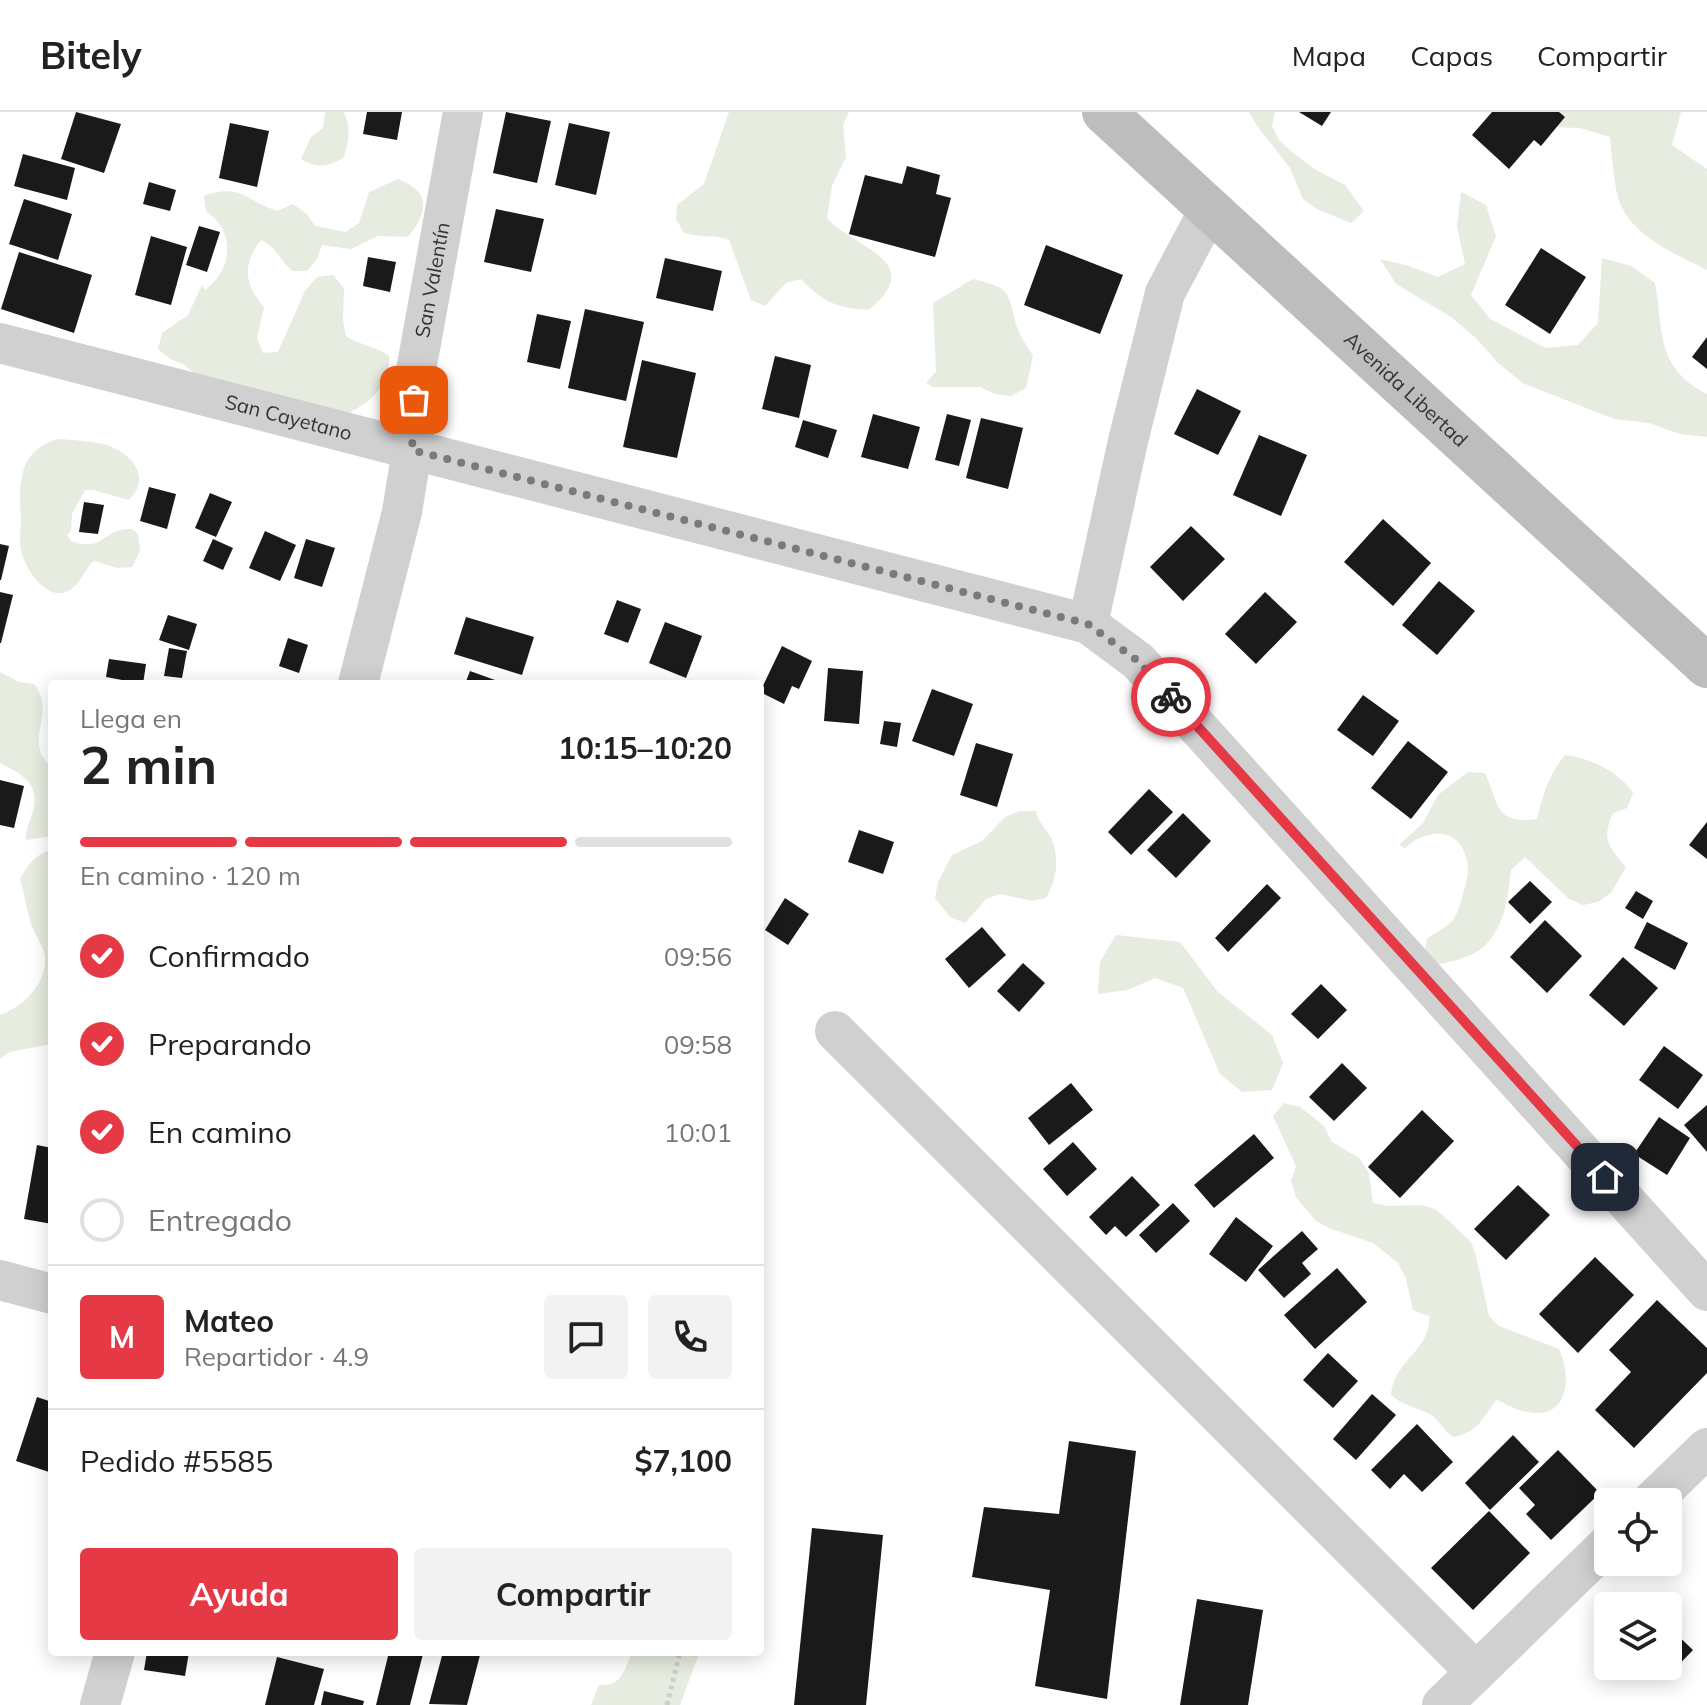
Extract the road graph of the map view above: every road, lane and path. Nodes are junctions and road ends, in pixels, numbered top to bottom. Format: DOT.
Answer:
graph roads {
  1 [pos="463,112"];
  2 [pos="1104,112"];
  3 [pos="1209,210"];
  4 [pos="0,343"];
  5 [pos="412,450"];
  6 [pos="1088,624"];
  7 [pos="1707,666"];
  8 [pos="359,680"];
  9 [pos="835,1031"];
  10 [pos="0,1280"];
  11 [pos="1707,1291"];
  12 [pos="48,1293"];
  13 [pos="1707,1448"];
  14 [pos="1666,1488"];
  15 [pos="1594,1558"];
  16 [pos="114,1656"];
  17 [pos="679,1656"];
  18 [pos="1476,1672"];
  19 [pos="100,1705"];
  20 [pos="667,1705"];
  21 [pos="1442,1705"];
  1 -- 5 [label="street, San Valentín"];
  2 -- 3 [label="main road, Avenida Libertad"];
  3 -- 6 [label="street"];
  3 -- 7 [label="main road, Avenida Libertad"];
  4 -- 5 [label="street, San Cayetano"];
  5 -- 6 [label="street, San Cayetano"];
  5 -- 8 [label="street, San Valentín"];
  6 -- 11 [label="street, San Cayetano"];
  9 -- 18 [label="street"];
  10 -- 12 [label="street"];
  13 -- 14 [label="street"];
  15 -- 18 [label="street"];
  16 -- 19 [label="street"];
  17 -- 20 [label="path"];
  18 -- 21 [label="street"];
}
